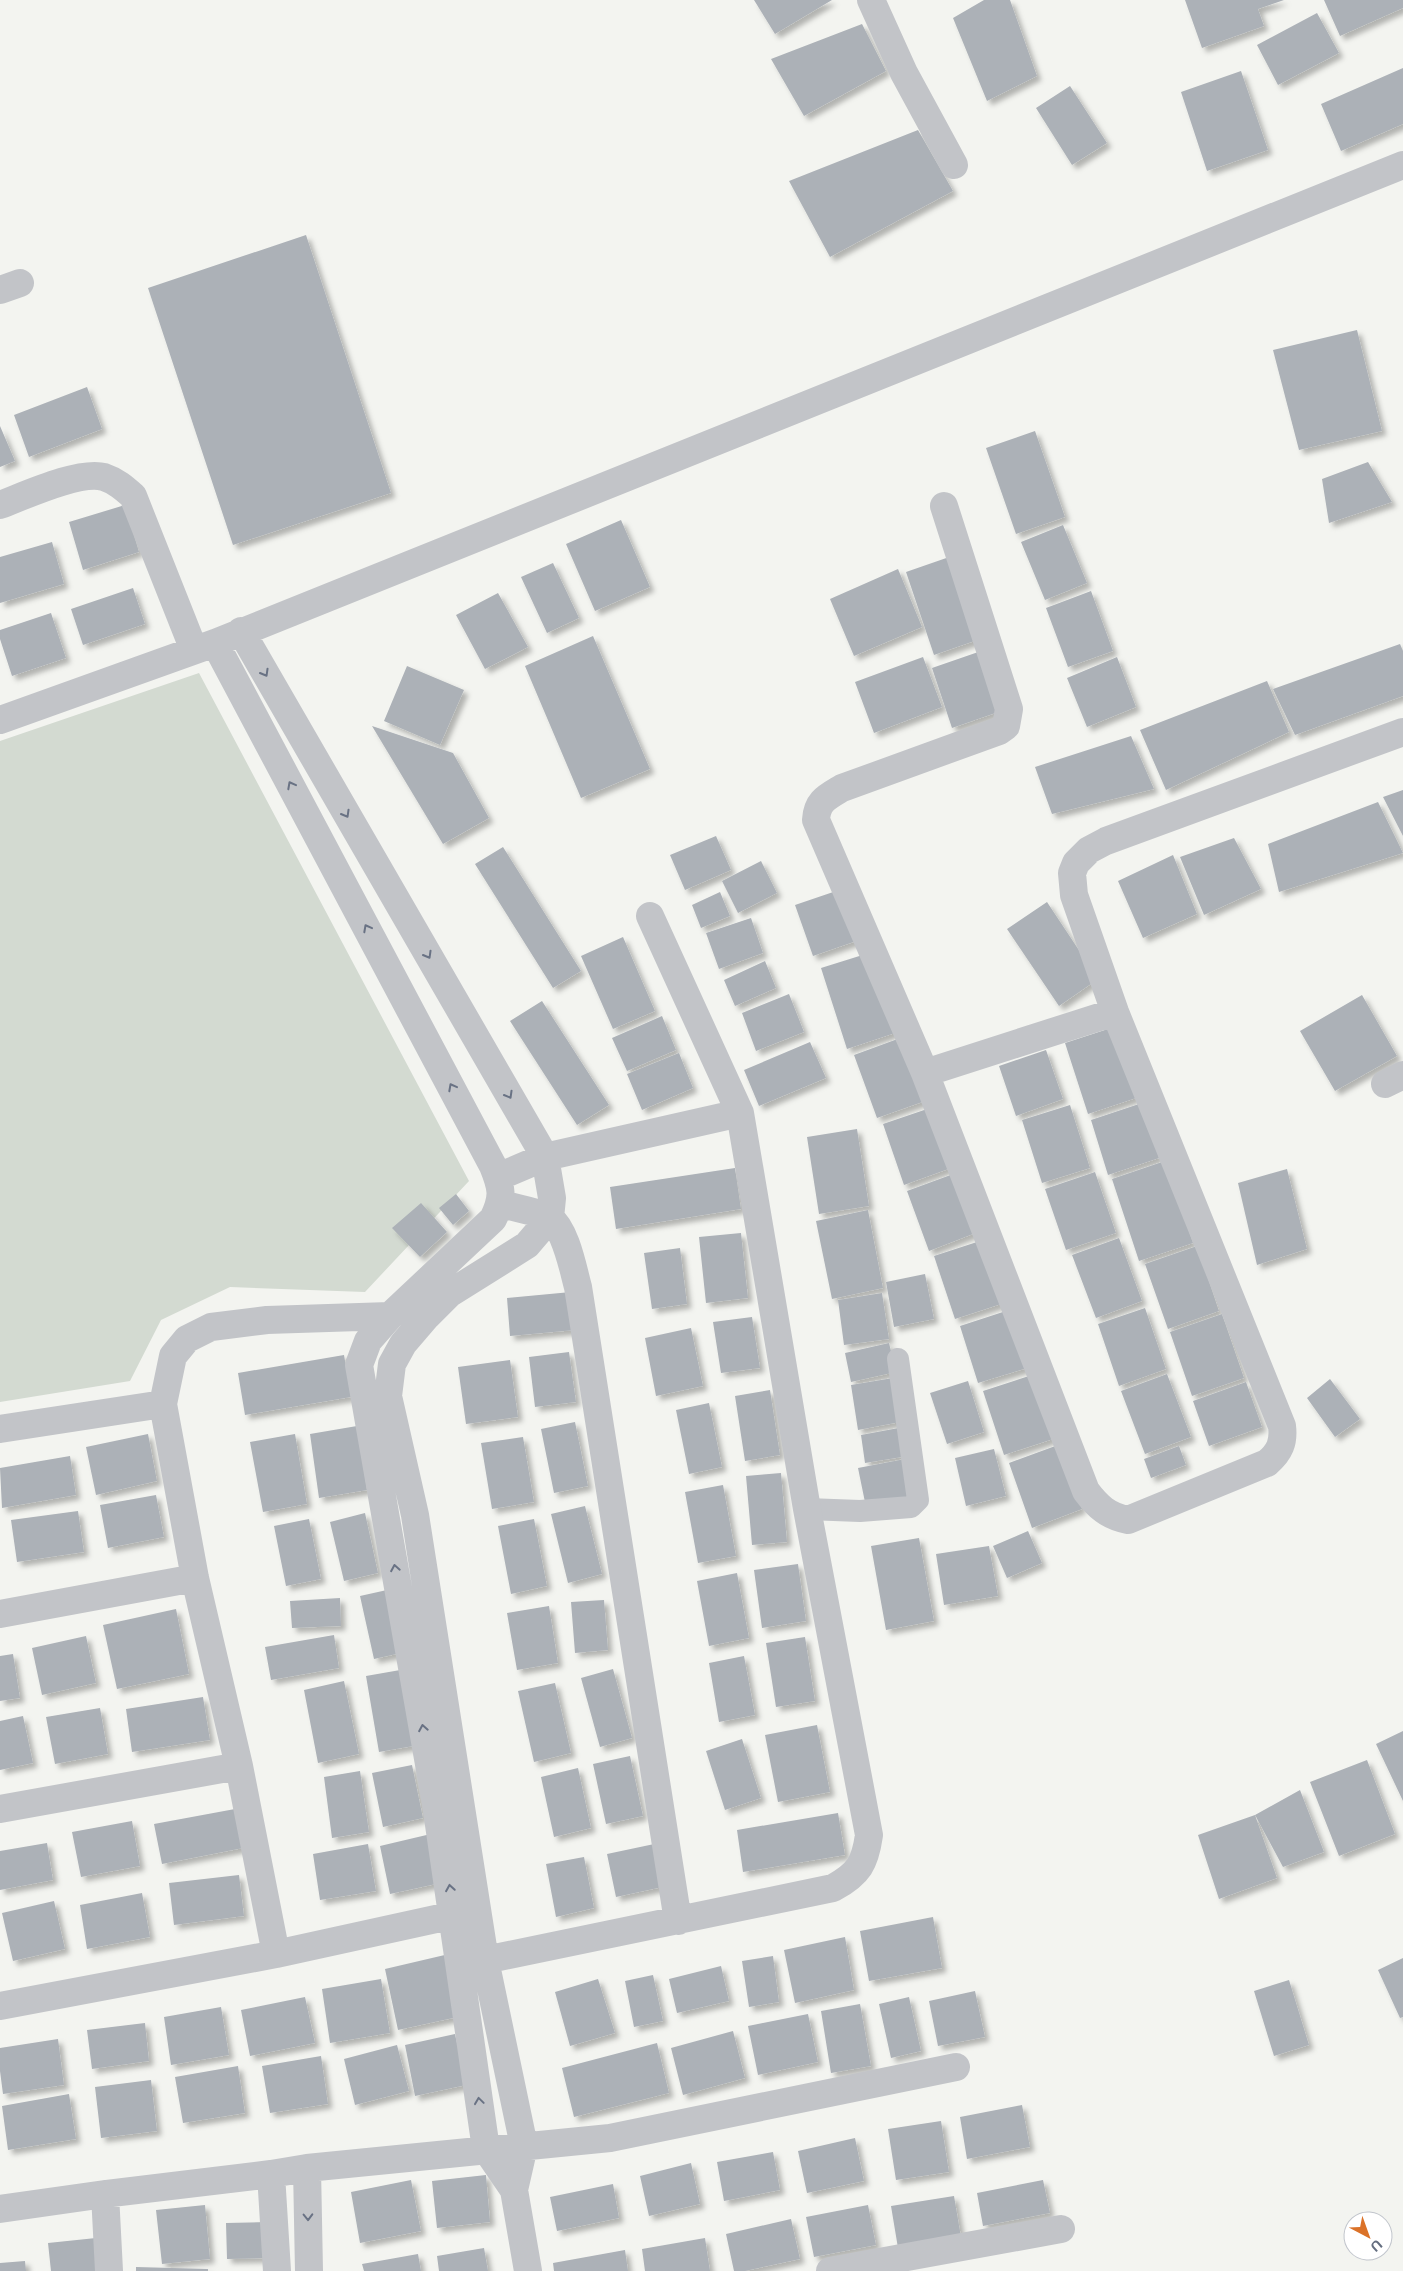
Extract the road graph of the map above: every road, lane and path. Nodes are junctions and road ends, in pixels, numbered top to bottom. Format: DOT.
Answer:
graph roads {
  1 [pos="871,0"];
  2 [pos="1403,164"];
  3 [pos="954,165"];
  4 [pos="0,505"];
  5 [pos="944,506"];
  6 [pos="241,631"];
  7 [pos="205,646"];
  8 [pos="0,720"];
  9 [pos="1403,732"];
  10 [pos="650,916"];
  11 [pos="1115,1012"];
  12 [pos="925,1073"];
  13 [pos="740,1112"];
  14 [pos="545,1157"];
  15 [pos="498,1177"];
  16 [pos="501,1204"];
  17 [pos="550,1218"];
  18 [pos="390,1316"];
  19 [pos="898,1359"];
  20 [pos="163,1404"];
  21 [pos="0,1429"];
  22 [pos="807,1509"];
  23 [pos="195,1578"];
  24 [pos="0,1614"];
  25 [pos="239,1766"];
  26 [pos="0,1809"];
  27 [pos="454,1915"];
  28 [pos="678,1921"];
  29 [pos="276,1954"];
  30 [pos="486,1960"];
  31 [pos="0,2006"];
  32 [pos="956,2067"];
  33 [pos="524,2146"];
  34 [pos="486,2149"];
  35 [pos="307,2168"];
  36 [pos="271,2174"];
  37 [pos="514,2190"];
  38 [pos="105,2194"];
  39 [pos="0,2209"];
  40 [pos="1061,2229"];
  41 [pos="109,2271"];
  42 [pos="277,2271"];
  43 [pos="309,2271"];
  44 [pos="528,2271"];
  45 [pos="830,2271"];
  1 -- 3 [label="street"];
  2 -- 6 [label="street"];
  4 -- 7 [label="street"];
  5 -- 12 [label="street"];
  6 -- 7 [label="street"];
  6 -- 14 [label="street, one-way"];
  7 -- 8 [label="street"];
  15 -- 7 [label="street, one-way"];
  9 -- 11 [label="street"];
  10 -- 13 [label="street"];
  11 -- 12 [label="street"];
  11 -- 12 [label="street"];
  13 -- 14 [label="street"];
  13 -- 22 [label="street"];
  14 -- 15 [label="street"];
  14 -- 17 [label="street"];
  15 -- 16 [label="street"];
  16 -- 17 [label="street"];
  16 -- 18 [label="street"];
  17 -- 28 [label="street"];
  17 -- 30 [label="street"];
  18 -- 20 [label="street"];
  27 -- 18 [label="street, one-way"];
  19 -- 22 [label="lane"];
  20 -- 21 [label="street"];
  20 -- 23 [label="street"];
  22 -- 28 [label="street"];
  23 -- 24 [label="street"];
  23 -- 25 [label="street"];
  25 -- 26 [label="street"];
  25 -- 29 [label="street"];
  27 -- 29 [label="street"];
  34 -- 27 [label="street, one-way"];
  28 -- 30 [label="street"];
  29 -- 31 [label="street"];
  30 -- 33 [label="street"];
  32 -- 33 [label="street"];
  33 -- 34 [label="street"];
  33 -- 37 [label="street"];
  34 -- 35 [label="street"];
  34 -- 37 [label="street"];
  35 -- 36 [label="street"];
  35 -- 43 [label="street, one-way"];
  36 -- 38 [label="street"];
  36 -- 42 [label="street"];
  37 -- 44 [label="street"];
  38 -- 39 [label="street"];
  38 -- 41 [label="street"];
  40 -- 45 [label="street"];
}
